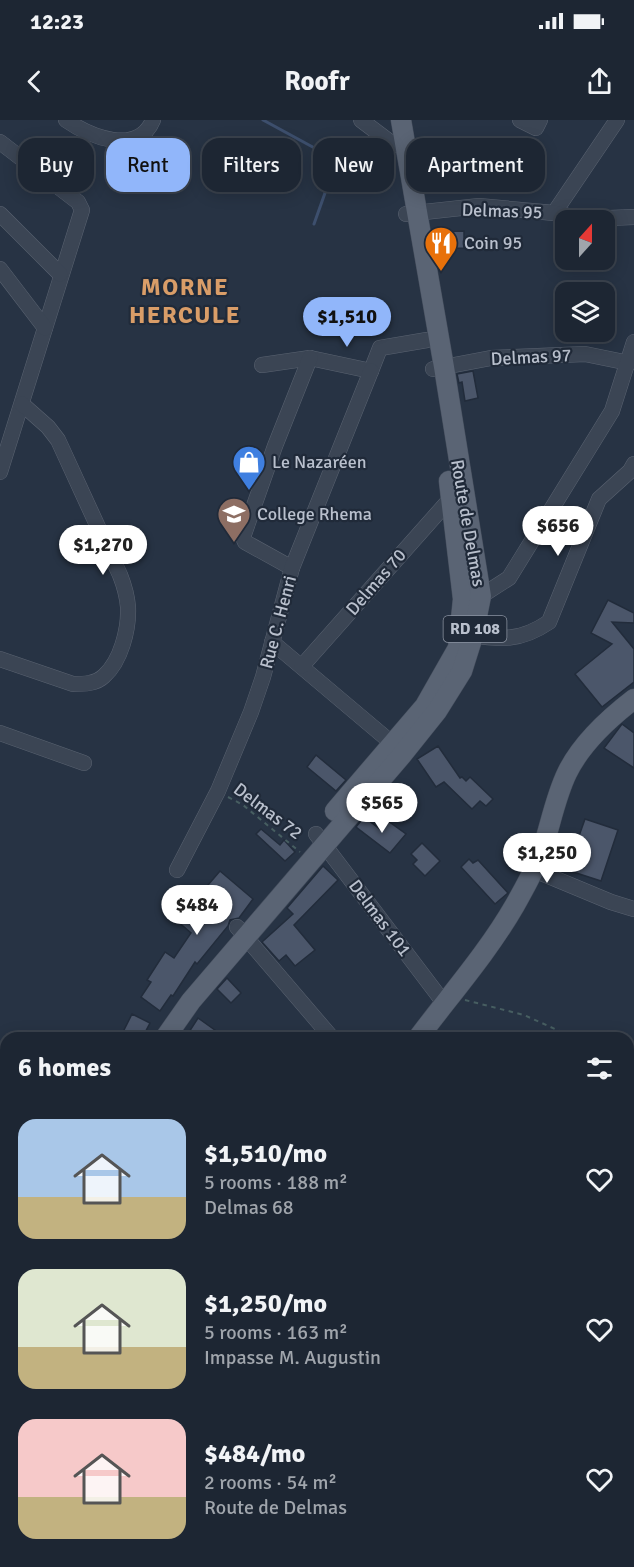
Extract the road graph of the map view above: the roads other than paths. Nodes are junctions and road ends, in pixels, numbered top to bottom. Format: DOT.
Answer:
graph roads {
  1 [pos="66,120"];
  2 [pos="153,120"];
  3 [pos="361,120"];
  4 [pos="390,120"];
  5 [pos="401,120"];
  6 [pos="520,120"];
  7 [pos="617,120"];
  8 [pos="538,124"];
  9 [pos="385,138"];
  10 [pos="393,138"];
  11 [pos="0,142"];
  12 [pos="394,145"];
  13 [pos="411,213"];
  14 [pos="554,213"];
  15 [pos="0,214"];
  16 [pos="634,217"];
  17 [pos="0,269"];
  18 [pos="60,274"];
  19 [pos="45,328"];
  20 [pos="427,340"];
  21 [pos="634,342"];
  22 [pos="310,357"];
  23 [pos="629,363"];
  24 [pos="262,365"];
  25 [pos="438,368"];
  26 [pos="371,371"];
  27 [pos="22,404"];
  28 [pos="634,464"];
  29 [pos="0,472"];
  30 [pos="451,498"];
  31 [pos="292,568"];
  32 [pos="472,597"];
  33 [pos="467,635"];
  34 [pos="272,642"];
  35 [pos="0,659"];
  36 [pos="302,666"];
  37 [pos="634,699"];
  38 [pos="0,733"];
  39 [pos="393,744"];
  40 [pos="84,763"];
  41 [pos="320,839"];
  42 [pos="177,870"];
  43 [pos="534,870"];
  44 [pos="634,909"];
  45 [pos="242,932"];
  46 [pos="447,1000"];
  47 [pos="157,1032"];
  48 [pos="169,1032"];
  49 [pos="327,1032"];
  50 [pos="423,1032"];
  1 -- 2 [label="street"];
  3 -- 9 [label="street"];
  4 -- 10 [label="main road, Route de Delmas / RD 108"];
  5 -- 13 [label="main road, Route de Delmas / RD 108"];
  6 -- 8 [label="street"];
  7 -- 14 [label="street"];
  11 -- 18 [label="street"];
  12 -- 13 [label="main road, Route de Delmas / RD 108"];
  13 -- 14 [label="street, Delmas 95"];
  13 -- 20 [label="main road, Route de Delmas / RD 108"];
  13 -- 25 [label="main road, Route de Delmas / RD 108"];
  14 -- 16 [label="street, Delmas 95"];
  15 -- 18 [label="street"];
  17 -- 19 [label="street"];
  18 -- 19 [label="street"];
  19 -- 27 [label="street"];
  20 -- 25 [label="main road, Route de Delmas / RD 108"];
  20 -- 26 [label="street, Rue C. Henri"];
  21 -- 23 [label="street"];
  22 -- 24 [label="street"];
  22 -- 26 [label="street"];
  22 -- 31 [label="street"];
  23 -- 25 [label="street, Delmas 97"];
  23 -- 32 [label="street"];
  25 -- 30 [label="main road, Route de Delmas / RD 108"];
  25 -- 32 [label="main road, Route de Delmas / RD 108"];
  26 -- 31 [label="street, Rue C. Henri"];
  27 -- 29 [label="street"];
  27 -- 35 [label="street"];
  28 -- 33 [label="street"];
  30 -- 32 [label="main road, Route de Delmas / RD 108"];
  30 -- 36 [label="street, Delmas 70"];
  31 -- 34 [label="street, Rue C. Henri"];
  32 -- 33 [label="main road, Route de Delmas / RD 108"];
  33 -- 39 [label="main road, Route de Delmas / RD 108"];
  33 -- 41 [label="main road, Route de Delmas / RD 108"];
  34 -- 36 [label="street"];
  34 -- 42 [label="street, Rue C. Henri"];
  36 -- 39 [label="street"];
  37 -- 43 [label="main road"];
  38 -- 40 [label="street"];
  39 -- 41 [label="main road, Route de Delmas / RD 108"];
  41 -- 45 [label="main road, Route de Delmas / RD 108"];
  41 -- 45 [label="main road, Route de Delmas / RD 108"];
  41 -- 46 [label="street, Delmas 101"];
  43 -- 44 [label="street"];
  43 -- 46 [label="main road"];
  45 -- 47 [label="main road, Route de Delmas / RD 108"];
  45 -- 48 [label="main road, Route de Delmas / RD 108"];
  45 -- 49 [label="street"];
  46 -- 50 [label="main road"];
}
